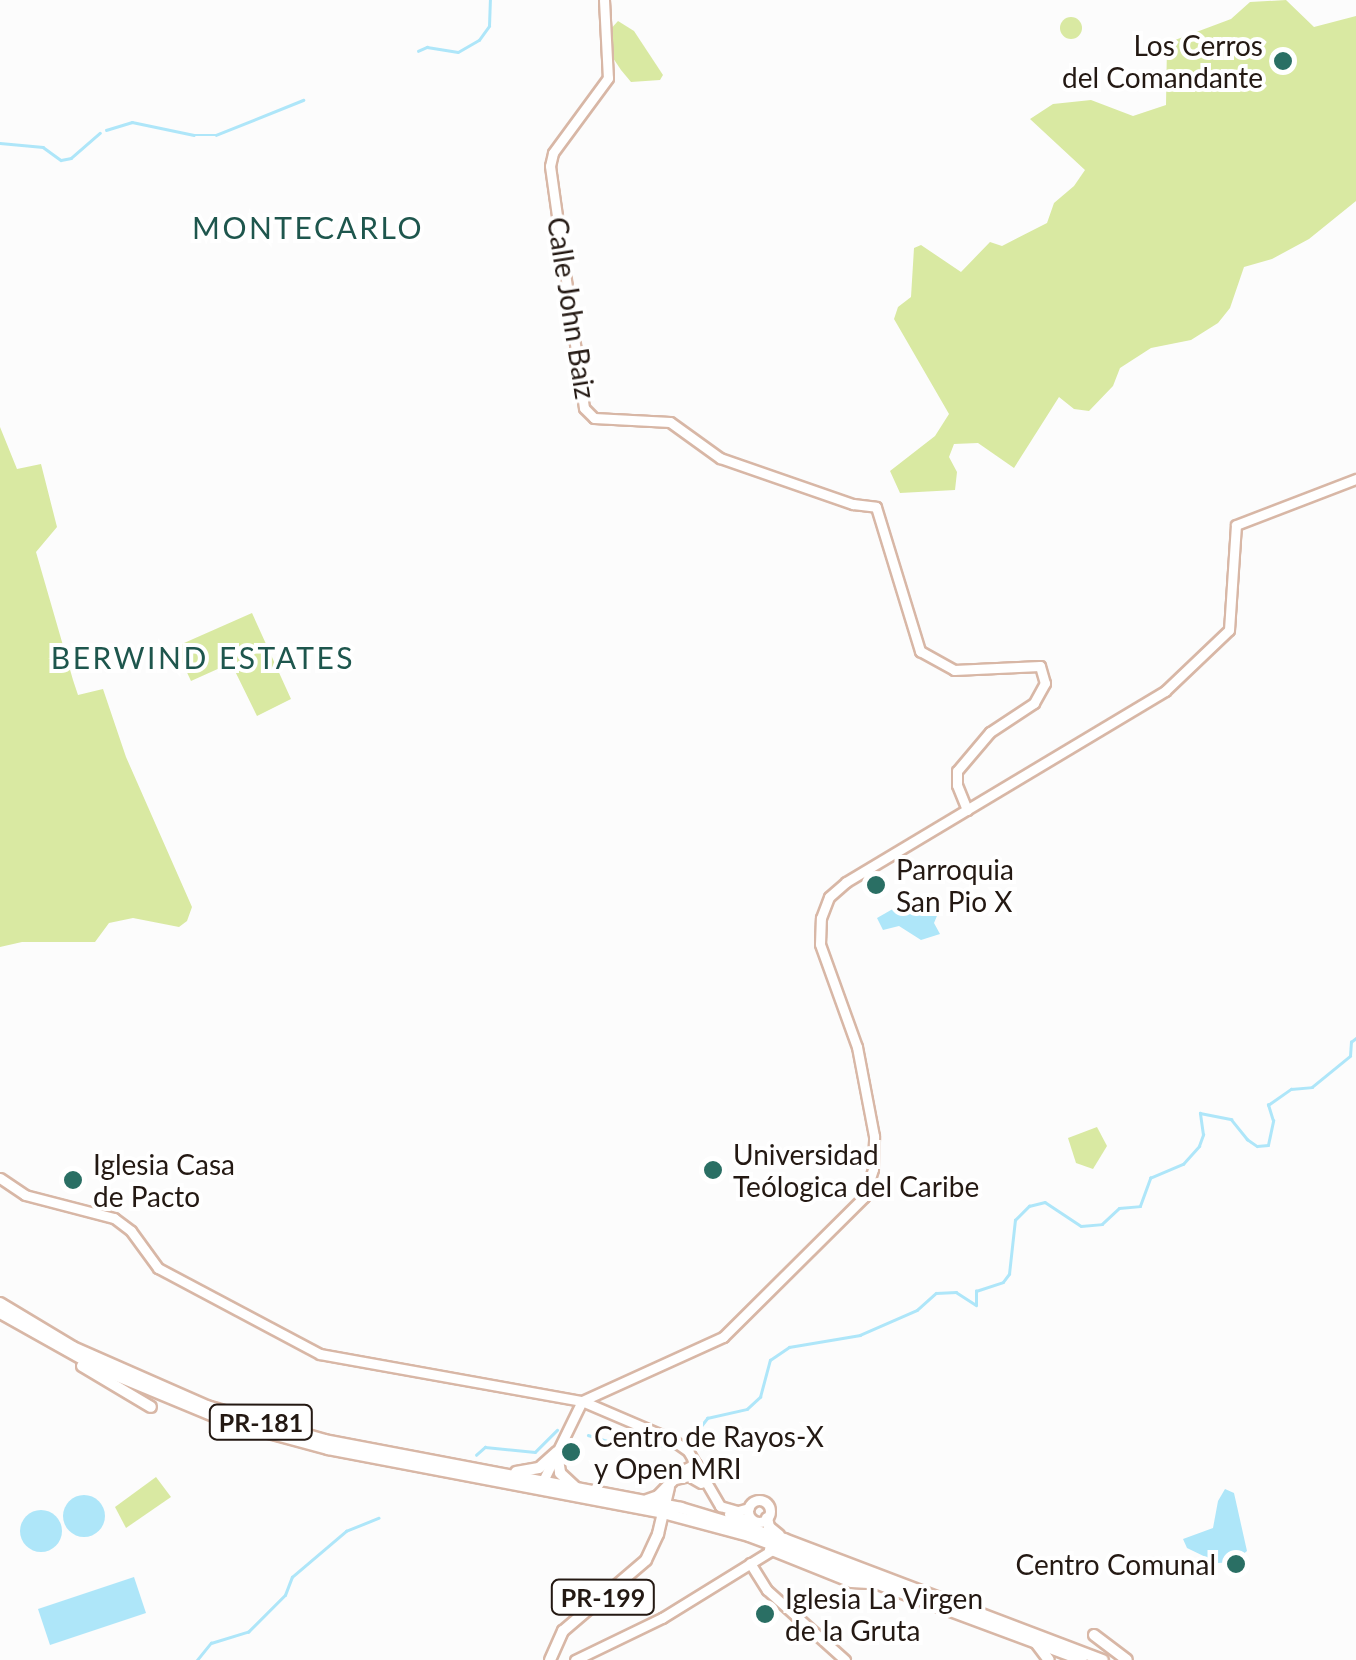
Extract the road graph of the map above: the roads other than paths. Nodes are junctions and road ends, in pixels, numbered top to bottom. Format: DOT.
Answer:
graph roads {
  1 [pos="604,0"];
  2 [pos="1356,479"];
  3 [pos="967,810"];
  4 [pos="0,1178"];
  5 [pos="0,1304"];
  6 [pos="0,1312"];
  7 [pos="62,1350"];
  8 [pos="582,1401"];
  9 [pos="151,1407"];
  10 [pos="685,1448"];
  11 [pos="558,1452"];
  12 [pos="696,1465"];
  13 [pos="489,1472"];
  14 [pos="671,1483"];
  15 [pos="701,1483"];
  16 [pos="540,1486"];
  17 [pos="580,1490"];
  18 [pos="639,1505"];
  19 [pos="682,1508"];
  20 [pos="748,1508"];
  21 [pos="664,1509"];
  22 [pos="767,1518"];
  23 [pos="688,1520"];
  24 [pos="754,1522"];
  25 [pos="732,1532"];
  26 [pos="658,1534"];
  27 [pos="784,1539"];
  28 [pos="753,1542"];
  29 [pos="772,1550"];
  30 [pos="750,1563"];
  31 [pos="880,1584"];
  32 [pos="1094,1635"];
  33 [pos="1035,1642"];
  34 [pos="550,1660"];
  35 [pos="575,1660"];
  36 [pos="845,1660"];
  37 [pos="1049,1660"];
  38 [pos="1082,1660"];
  39 [pos="1103,1660"];
  40 [pos="1127,1660"];
  1 -- 3 [label="street, Calle John Baiz"];
  2 -- 3 [label="street"];
  3 -- 8 [label="street"];
  4 -- 8 [label="street"];
  5 -- 13 [label="main road, PR-181"];
  6 -- 7 [label="main road, PR-181"];
  7 -- 9 [label="main road"];
  7 -- 16 [label="main road, PR-181"];
  8 -- 10 [label="street"];
  8 -- 11 [label="street"];
  10 -- 12 [label="street"];
  10 -- 14 [label="street"];
  11 -- 13 [label="main road"];
  11 -- 16 [label="street"];
  11 -- 17 [label="main road"];
  12 -- 14 [label="main road"];
  12 -- 15 [label="street"];
  12 -- 20 [label="street"];
  13 -- 16 [label="main road, PR-181"];
  14 -- 15 [label="street"];
  14 -- 18 [label="main road"];
  14 -- 19 [label="main road"];
  14 -- 21 [label="main road, PR-199"];
  15 -- 24 [label="street"];
  16 -- 17 [label="main road, PR-181"];
  16 -- 18 [label="main road, PR-181"];
  17 -- 18 [label="main road, PR-181"];
  18 -- 21 [label="main road, PR-181"];
  18 -- 26 [label="main road"];
  19 -- 21 [label="main road, PR-181"];
  19 -- 27 [label="main road, PR-181"];
  20 -- 22 [label="street"];
  20 -- 24 [label="street"];
  21 -- 23 [label="main road, PR-181"];
  21 -- 26 [label="main road, PR-199"];
  22 -- 24 [label="street"];
  22 -- 27 [label="main road"];
  23 -- 25 [label="main road, PR-181"];
  23 -- 26 [label="main road"];
  25 -- 28 [label="street"];
  25 -- 31 [label="main road, PR-181"];
  26 -- 34 [label="main road, PR-199"];
  27 -- 39 [label="main road, PR-181"];
  28 -- 29 [label="street"];
  28 -- 30 [label="street"];
  29 -- 30 [label="street"];
  29 -- 31 [label="street"];
  30 -- 35 [label="street"];
  30 -- 36 [label="street"];
  31 -- 33 [label="main road, PR-181"];
  32 -- 40 [label="main road"];
  33 -- 37 [label="main road"];
  33 -- 38 [label="main road, PR-181"];
}
